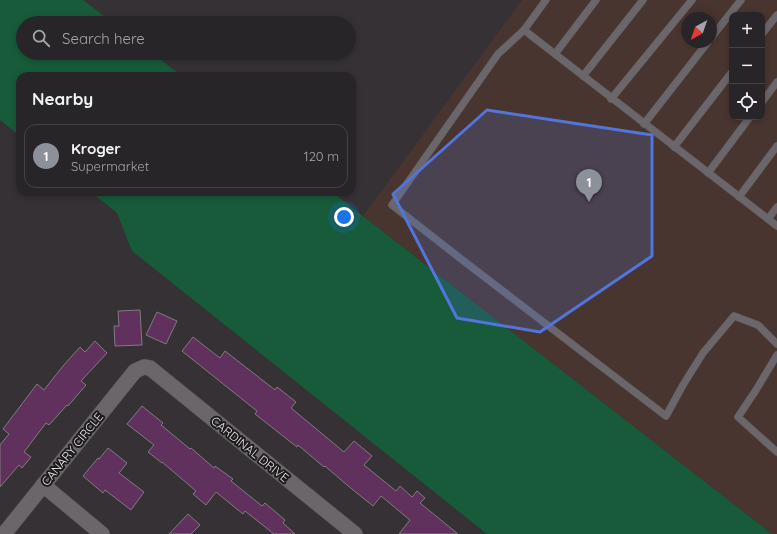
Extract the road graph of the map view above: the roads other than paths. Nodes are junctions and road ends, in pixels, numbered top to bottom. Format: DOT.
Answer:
graph roads {
  1 [pos="546,0"];
  2 [pos="596,0"];
  3 [pos="643,0"];
  4 [pos="692,0"];
  5 [pos="741,0"];
  6 [pos="777,15"];
  7 [pos="524,30"];
  8 [pos="717,30"];
  9 [pos="765,30"];
  10 [pos="703,48"];
  11 [pos="555,54"];
  12 [pos="583,76"];
  13 [pos="729,76"];
  14 [pos="777,82"];
  15 [pos="612,98"];
  16 [pos="765,98"];
  17 [pos="748,120"];
  18 [pos="644,124"];
  19 [pos="777,146"];
  20 [pos="674,147"];
  21 [pos="708,173"];
  22 [pos="739,197"];
  23 [pos="777,207"];
  24 [pos="768,219"];
  25 [pos="777,226"];
  26 [pos="777,344"];
  27 [pos="777,355"];
  28 [pos="144,367"];
  29 [pos="777,452"];
  30 [pos="43,485"];
  31 [pos="4,534"];
  32 [pos="102,534"];
  33 [pos="355,534"];
  1 -- 7 [label="lane"];
  2 -- 11 [label="lane"];
  3 -- 12 [label="lane"];
  4 -- 15 [label="lane"];
  5 -- 8 [label="lane"];
  6 -- 9 [label="lane"];
  7 -- 11 [label="lane"];
  7 -- 26 [label="lane"];
  10 -- 18 [label="lane"];
  11 -- 12 [label="lane"];
  12 -- 15 [label="lane"];
  13 -- 20 [label="lane"];
  14 -- 16 [label="lane"];
  15 -- 18 [label="lane"];
  17 -- 21 [label="lane"];
  18 -- 20 [label="lane"];
  19 -- 22 [label="lane"];
  20 -- 21 [label="lane"];
  21 -- 22 [label="lane"];
  22 -- 24 [label="lane"];
  23 -- 24 [label="lane"];
  24 -- 25 [label="lane"];
  27 -- 29 [label="lane"];
  28 -- 30 [label="street, CANARY CIRCLE"];
  28 -- 33 [label="street, CARDINAL DRIVE"];
  30 -- 31 [label="street, CANARY CIRCLE"];
  30 -- 32 [label="street"];
}
